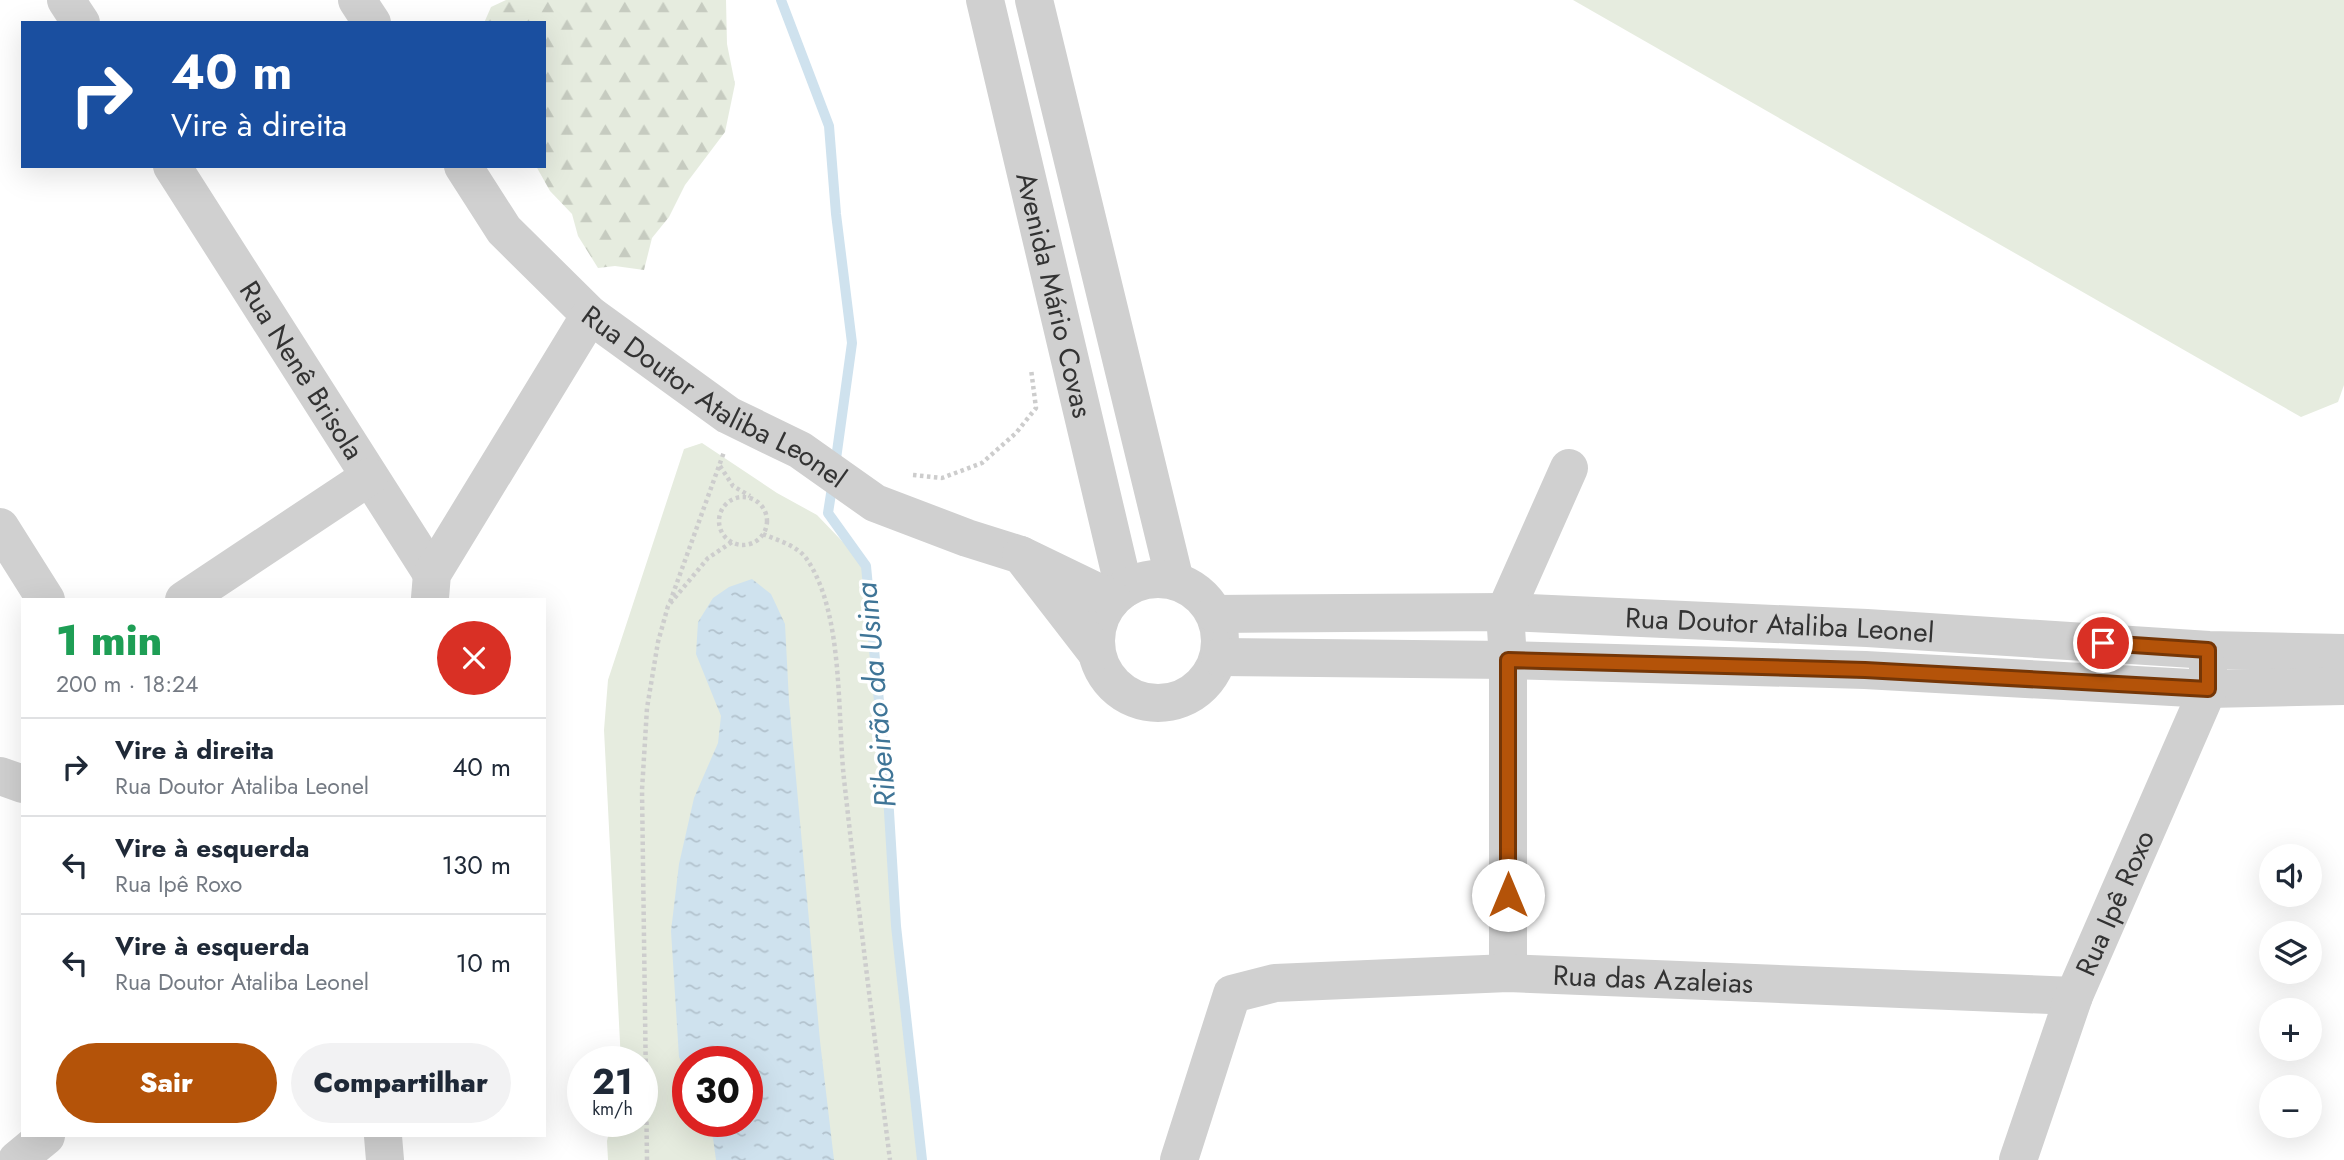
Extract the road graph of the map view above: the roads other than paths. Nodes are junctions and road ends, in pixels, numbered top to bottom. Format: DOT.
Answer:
graph roads {
  1 [pos="66,0"];
  2 [pos="357,0"];
  3 [pos="985,0"];
  4 [pos="1034,0"];
  5 [pos="80,21"];
  6 [pos="371,21"];
  7 [pos="173,168"];
  8 [pos="464,168"];
  9 [pos="590,315"];
  10 [pos="1569,468"];
  11 [pos="369,477"];
  12 [pos="0,527"];
  13 [pos="1021,555"];
  14 [pos="1175,581"];
  15 [pos="431,587"];
  16 [pos="1118,594"];
  17 [pos="45,598"];
  18 [pos="187,598"];
  19 [pos="1505,612"];
  20 [pos="1215,614"];
  21 [pos="2208,650"];
  22 [pos="1096,652"];
  23 [pos="2344,653"];
  24 [pos="1220,657"];
  25 [pos="1508,660"];
  26 [pos="2344,686"];
  27 [pos="2208,689"];
  28 [pos="1508,973"];
  29 [pos="2074,996"];
  30 [pos="45,1137"];
  31 [pos="17,1160"];
  32 [pos="1179,1160"];
  33 [pos="2018,1160"];
  1 -- 5 [label="street"];
  2 -- 6 [label="street"];
  3 -- 16 [label="street, Avenida Mário Covas"];
  4 -- 14 [label="street, Avenida Mário Covas"];
  7 -- 11 [label="street, Rua Nenê Brisola"];
  8 -- 9 [label="street, Rua Doutor Ataliba Leonel"];
  9 -- 13 [label="street, Rua Doutor Ataliba Leonel"];
  9 -- 15 [label="street"];
  10 -- 19 [label="street"];
  11 -- 15 [label="street, Rua Nenê Brisola"];
  11 -- 18 [label="street"];
  12 -- 17 [label="street"];
  13 -- 16 [label="street, Rua Doutor Ataliba Leonel"];
  13 -- 22 [label="street"];
  14 -- 16 [label="street"];
  14 -- 20 [label="street"];
  16 -- 22 [label="street"];
  19 -- 20 [label="street, Rua Doutor Ataliba Leonel"];
  19 -- 21 [label="street, Rua Doutor Ataliba Leonel"];
  19 -- 25 [label="street"];
  20 -- 24 [label="street"];
  21 -- 23 [label="street, Rua Doutor Ataliba Leonel"];
  21 -- 27 [label="street, Rua Ipê Roxo"];
  22 -- 24 [label="street"];
  24 -- 25 [label="street, Rua Doutor Ataliba Leonel"];
  25 -- 27 [label="street, Rua Doutor Ataliba Leonel"];
  25 -- 28 [label="street"];
  26 -- 27 [label="street, Rua Doutor Ataliba Leonel"];
  27 -- 29 [label="street, Rua Ipê Roxo"];
  28 -- 29 [label="street, Rua das Azaleias"];
  28 -- 32 [label="street, Rua das Azaleias"];
  29 -- 33 [label="street, Rua Ipê Roxo"];
  30 -- 31 [label="street"];
}
